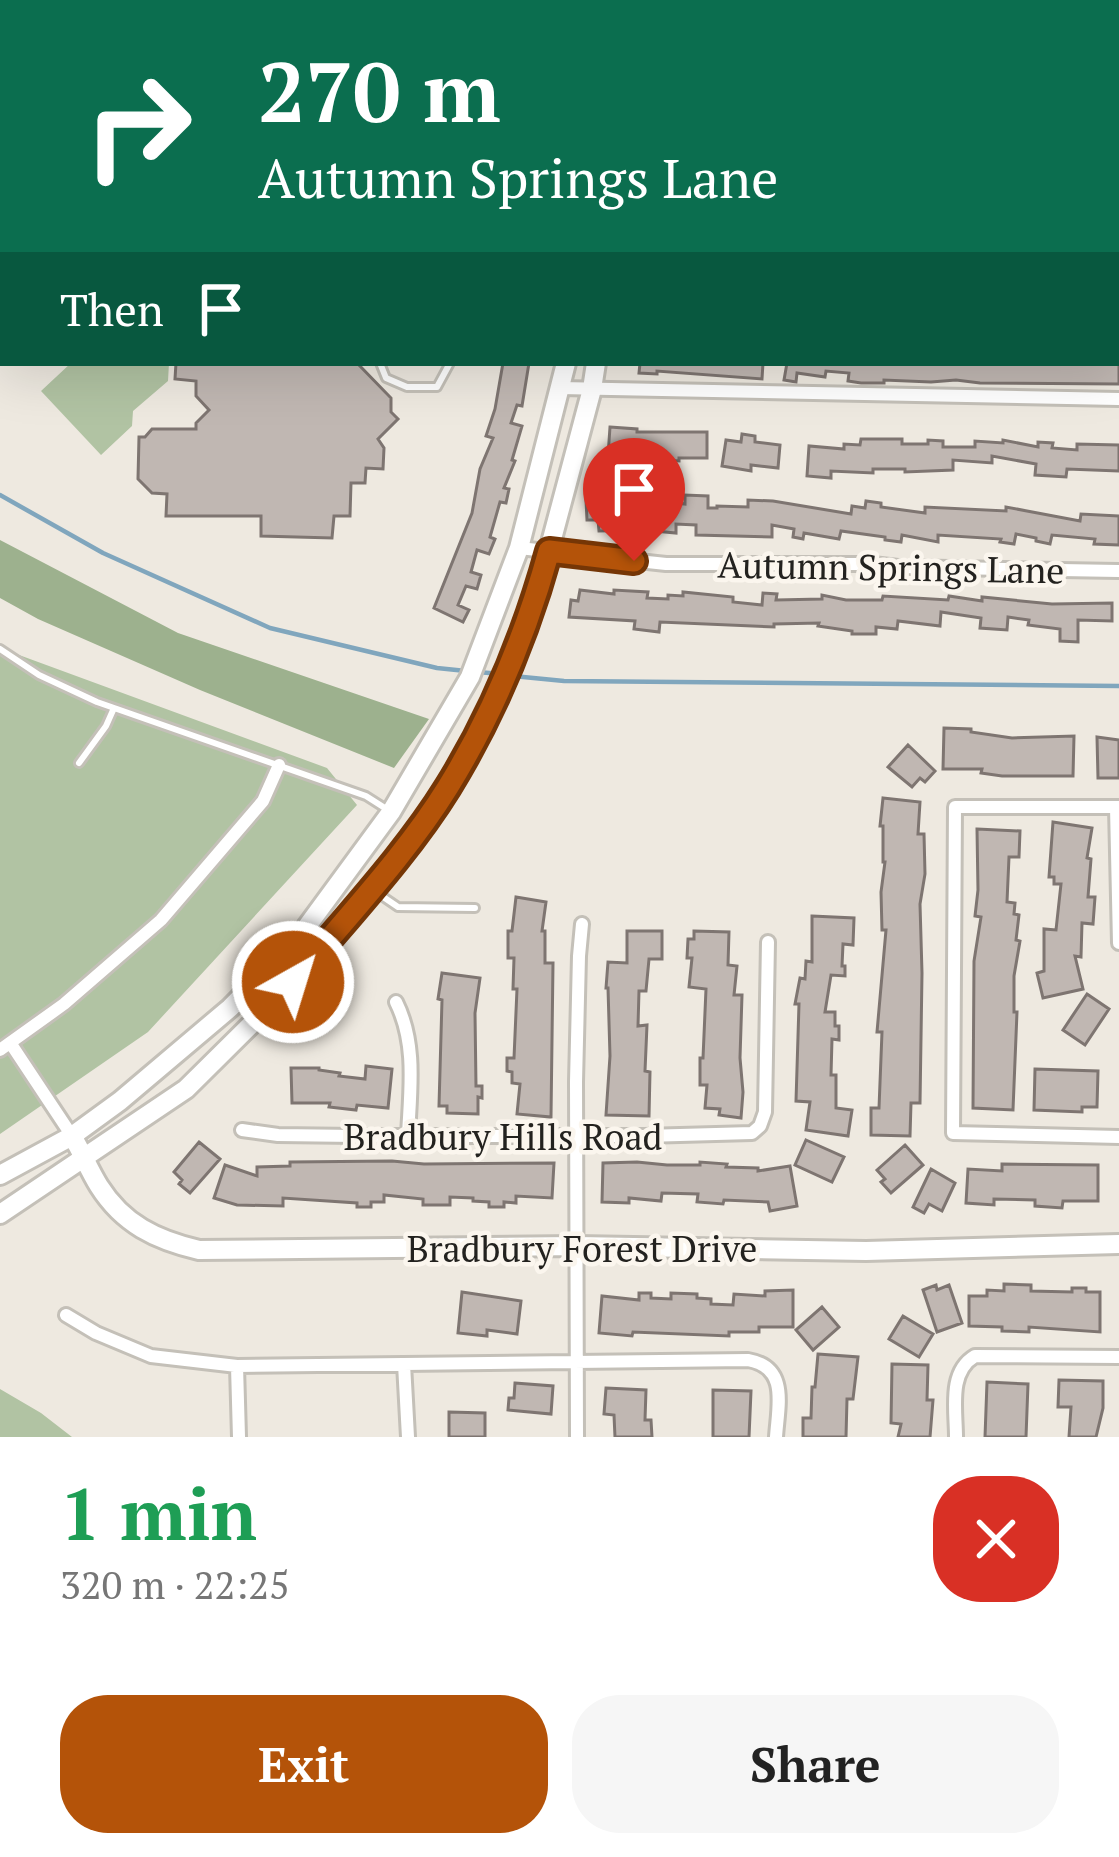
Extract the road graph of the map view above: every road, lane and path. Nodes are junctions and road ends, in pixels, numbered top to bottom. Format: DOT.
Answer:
graph roads {
  1 [pos="381,366"];
  2 [pos="448,366"];
  3 [pos="565,366"];
  4 [pos="596,366"];
  5 [pos="560,388"];
  6 [pos="592,388"];
  7 [pos="1119,399"];
  8 [pos="519,548"];
  9 [pos="549,551"];
  10 [pos="1119,571"];
  11 [pos="0,649"];
  12 [pos="114,709"];
  13 [pos="79,763"];
  14 [pos="279,765"];
  15 [pos="1118,807"];
  16 [pos="392,812"];
  17 [pos="370,889"];
  18 [pos="476,908"];
  19 [pos="582,924"];
  20 [pos="768,942"];
  21 [pos="1119,943"];
  22 [pos="396,1002"];
  23 [pos="5,1047"];
  24 [pos="242,1130"];
  25 [pos="72,1136"];
  26 [pos="408,1136"];
  27 [pos="577,1136"];
  28 [pos="1119,1137"];
  29 [pos="86,1157"];
  30 [pos="0,1175"];
  31 [pos="0,1214"];
  32 [pos="1119,1244"];
  33 [pos="576,1246"];
  34 [pos="66,1315"];
  35 [pos="1119,1357"];
  36 [pos="577,1362"];
  37 [pos="404,1364"];
  38 [pos="237,1366"];
  39 [pos="239,1437"];
  40 [pos="409,1437"];
  41 [pos="577,1437"];
  42 [pos="776,1437"];
  43 [pos="956,1437"];
  1 -- 2 [label="lane"];
  3 -- 5 [label="street"];
  4 -- 6 [label="street"];
  5 -- 6 [label="street"];
  5 -- 8 [label="street"];
  6 -- 7 [label="street"];
  6 -- 9 [label="street"];
  8 -- 9 [label="street, Autumn Springs Lane"];
  8 -- 16 [label="street"];
  9 -- 10 [label="street, Autumn Springs Lane"];
  9 -- 17 [label="street"];
  11 -- 12 [label="lane"];
  12 -- 13 [label="lane"];
  12 -- 14 [label="lane"];
  14 -- 16 [label="lane"];
  14 -- 23 [label="street"];
  15 -- 21 [label="street"];
  15 -- 28 [label="street"];
  16 -- 25 [label="street"];
  17 -- 18 [label="lane"];
  17 -- 29 [label="street"];
  19 -- 27 [label="street"];
  20 -- 27 [label="street, Bradbury Hills Road"];
  22 -- 26 [label="street"];
  23 -- 25 [label="street"];
  24 -- 26 [label="street, Bradbury Hills Road"];
  25 -- 29 [label="street, Bradbury Forest Drive"];
  25 -- 30 [label="street"];
  26 -- 27 [label="street, Bradbury Hills Road"];
  27 -- 33 [label="street"];
  29 -- 31 [label="street"];
  29 -- 33 [label="street, Bradbury Forest Drive"];
  32 -- 33 [label="street, Bradbury Forest Drive"];
  33 -- 36 [label="street"];
  34 -- 38 [label="street"];
  35 -- 43 [label="street"];
  36 -- 37 [label="street"];
  36 -- 41 [label="street"];
  36 -- 42 [label="street"];
  37 -- 38 [label="street"];
  37 -- 40 [label="street"];
  38 -- 39 [label="street"];
}
